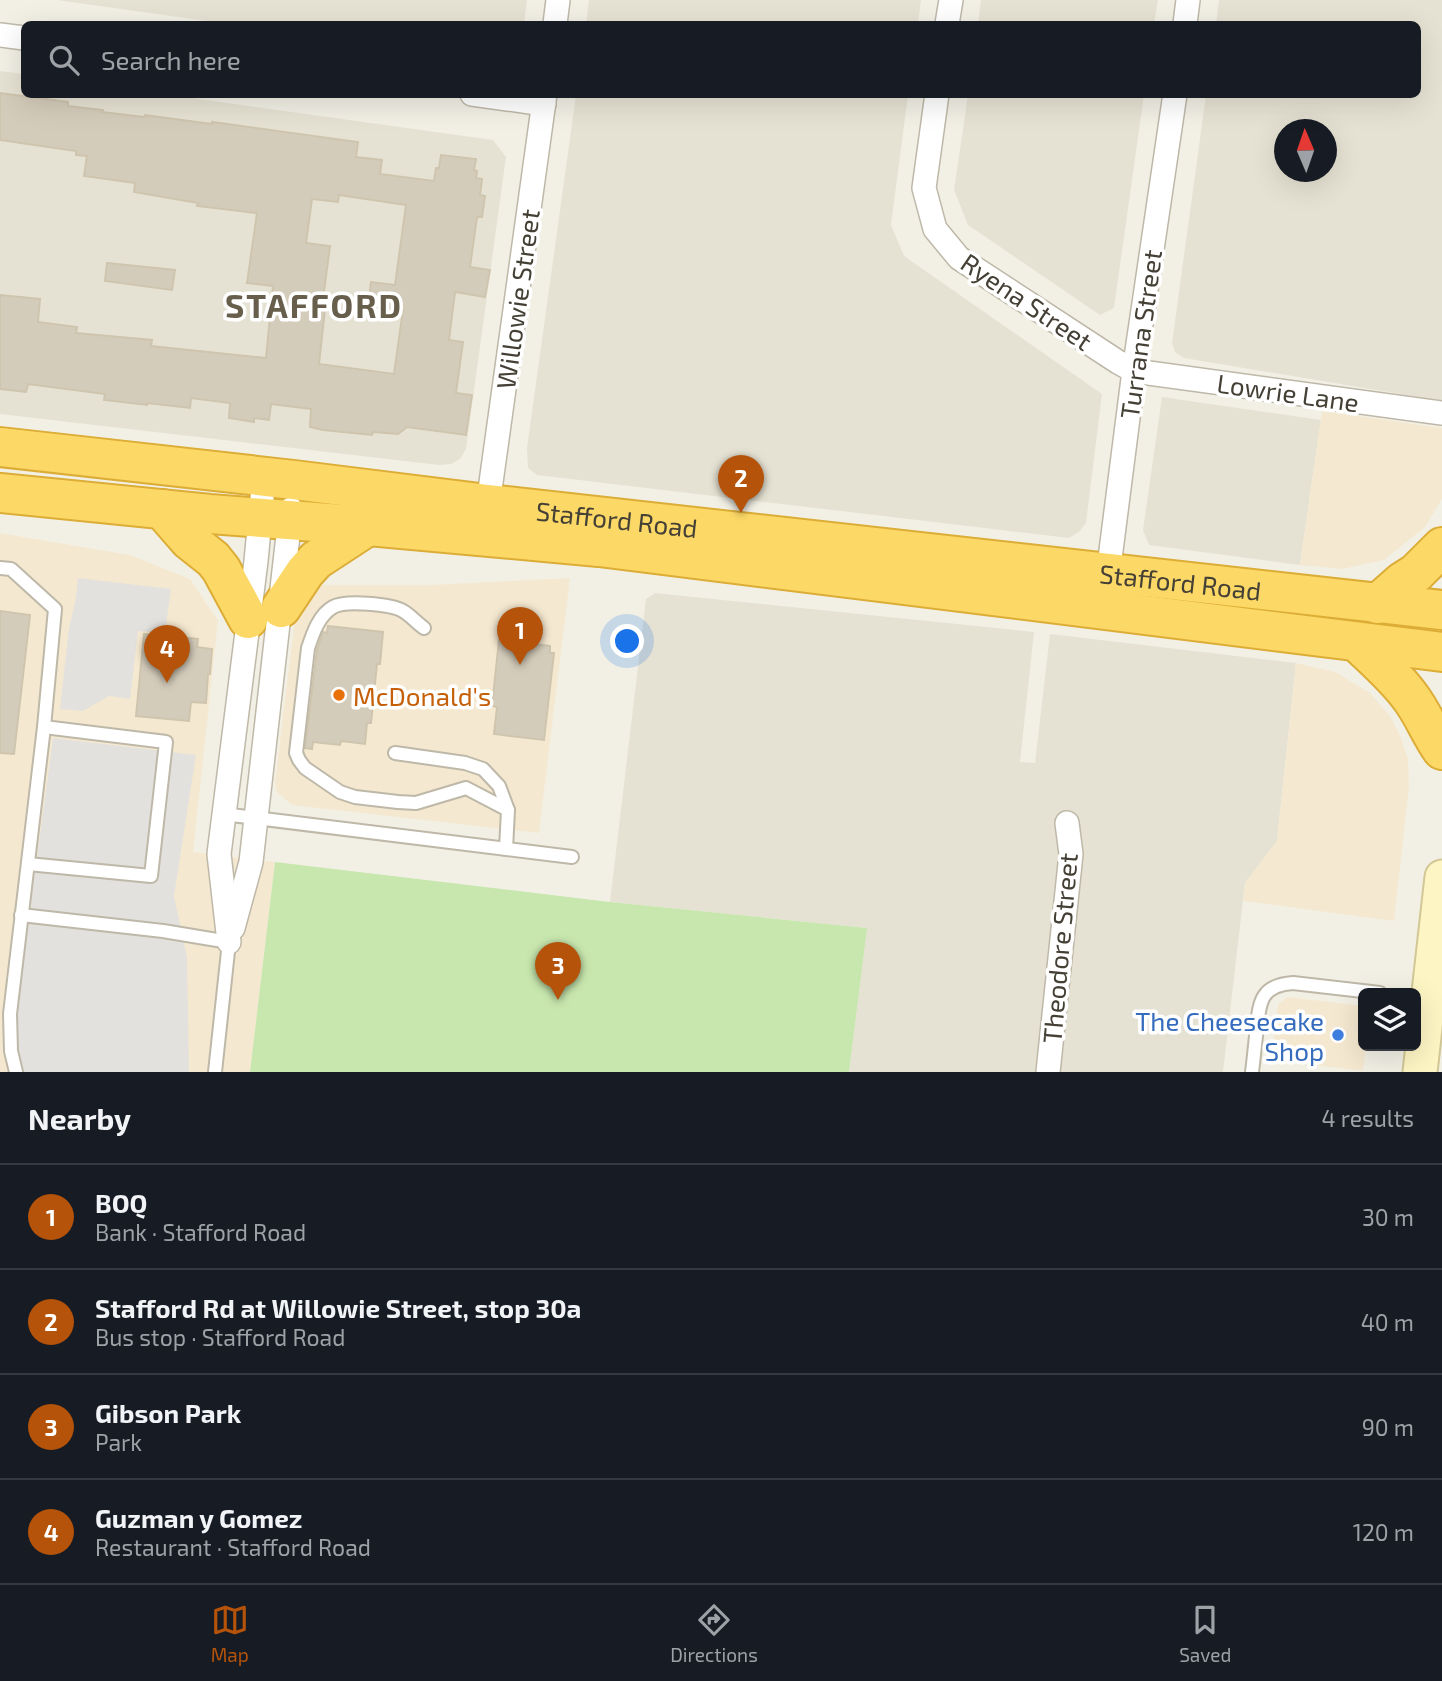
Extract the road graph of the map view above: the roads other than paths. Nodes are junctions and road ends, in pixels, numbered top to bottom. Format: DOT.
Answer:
graph roads {
  1 [pos="558,0"];
  2 [pos="951,0"];
  3 [pos="1188,0"];
  4 [pos="555,21"];
  5 [pos="948,21"];
  6 [pos="1185,21"];
  7 [pos="0,35"];
  8 [pos="21,38"];
  9 [pos="936,98"];
  10 [pos="1174,98"];
  11 [pos="544,99"];
  12 [pos="1134,371"];
  13 [pos="1442,413"];
  14 [pos="0,447"];
  15 [pos="279,478"];
  16 [pos="0,493"];
  17 [pos="488,504"];
  18 [pos="162,509"];
  19 [pos="275,519"];
  20 [pos="368,526"];
  21 [pos="1442,547"];
  22 [pos="0,568"];
  23 [pos="1108,574"];
  24 [pos="1377,604"];
  25 [pos="1442,610"];
  26 [pos="265,613"];
  27 [pos="424,628"];
  28 [pos="1357,642"];
  29 [pos="1442,652"];
  30 [pos="44,727"];
  31 [pos="1442,750"];
  32 [pos="395,753"];
  33 [pos="508,810"];
  34 [pos="223,814"];
  35 [pos="257,818"];
  36 [pos="1067,823"];
  37 [pos="506,849"];
  38 [pos="572,857"];
  39 [pos="28,864"];
  40 [pos="1442,877"];
  41 [pos="21,915"];
  42 [pos="229,942"];
  43 [pos="1358,990"];
  44 [pos="1422,998"];
  45 [pos="16,1072"];
  46 [pos="215,1072"];
  47 [pos="1048,1072"];
  48 [pos="1252,1072"];
  49 [pos="1420,1072"];
  1 -- 4 [label="street"];
  2 -- 5 [label="street"];
  3 -- 6 [label="street"];
  7 -- 8 [label="street"];
  9 -- 12 [label="street, Ryena Street"];
  10 -- 12 [label="street, Turrana Street"];
  11 -- 17 [label="street, Willowie Street"];
  12 -- 13 [label="street, Lowrie Lane"];
  12 -- 23 [label="street, Turrana Street"];
  14 -- 15 [label="highway, Stafford Road"];
  15 -- 17 [label="highway, Stafford Road"];
  15 -- 19 [label="street"];
  16 -- 18 [label="highway, Stafford Road"];
  17 -- 23 [label="highway, Stafford Road"];
  18 -- 19 [label="highway, Stafford Road"];
  18 -- 26 [label="highway"];
  19 -- 20 [label="highway, Stafford Road"];
  19 -- 26 [label="street"];
  19 -- 26 [label="street"];
  20 -- 26 [label="highway"];
  20 -- 28 [label="highway, Stafford Road"];
  21 -- 24 [label="highway"];
  22 -- 30 [label="lane"];
  23 -- 24 [label="highway, Stafford Road"];
  24 -- 25 [label="highway, Stafford Road"];
  26 -- 34 [label="street"];
  26 -- 35 [label="street"];
  27 -- 33 [label="lane"];
  28 -- 29 [label="highway, Stafford Road"];
  28 -- 31 [label="highway"];
  30 -- 39 [label="lane"];
  30 -- 39 [label="lane"];
  32 -- 33 [label="lane"];
  33 -- 37 [label="lane"];
  34 -- 35 [label="lane"];
  34 -- 42 [label="street"];
  35 -- 37 [label="lane"];
  35 -- 42 [label="street"];
  36 -- 47 [label="street, Theodore Street"];
  37 -- 38 [label="lane"];
  39 -- 41 [label="lane"];
  40 -- 44 [label="main road"];
  41 -- 42 [label="lane"];
  41 -- 45 [label="lane"];
  42 -- 46 [label="lane"];
  43 -- 48 [label="lane"];
  44 -- 49 [label="main road"];
}
